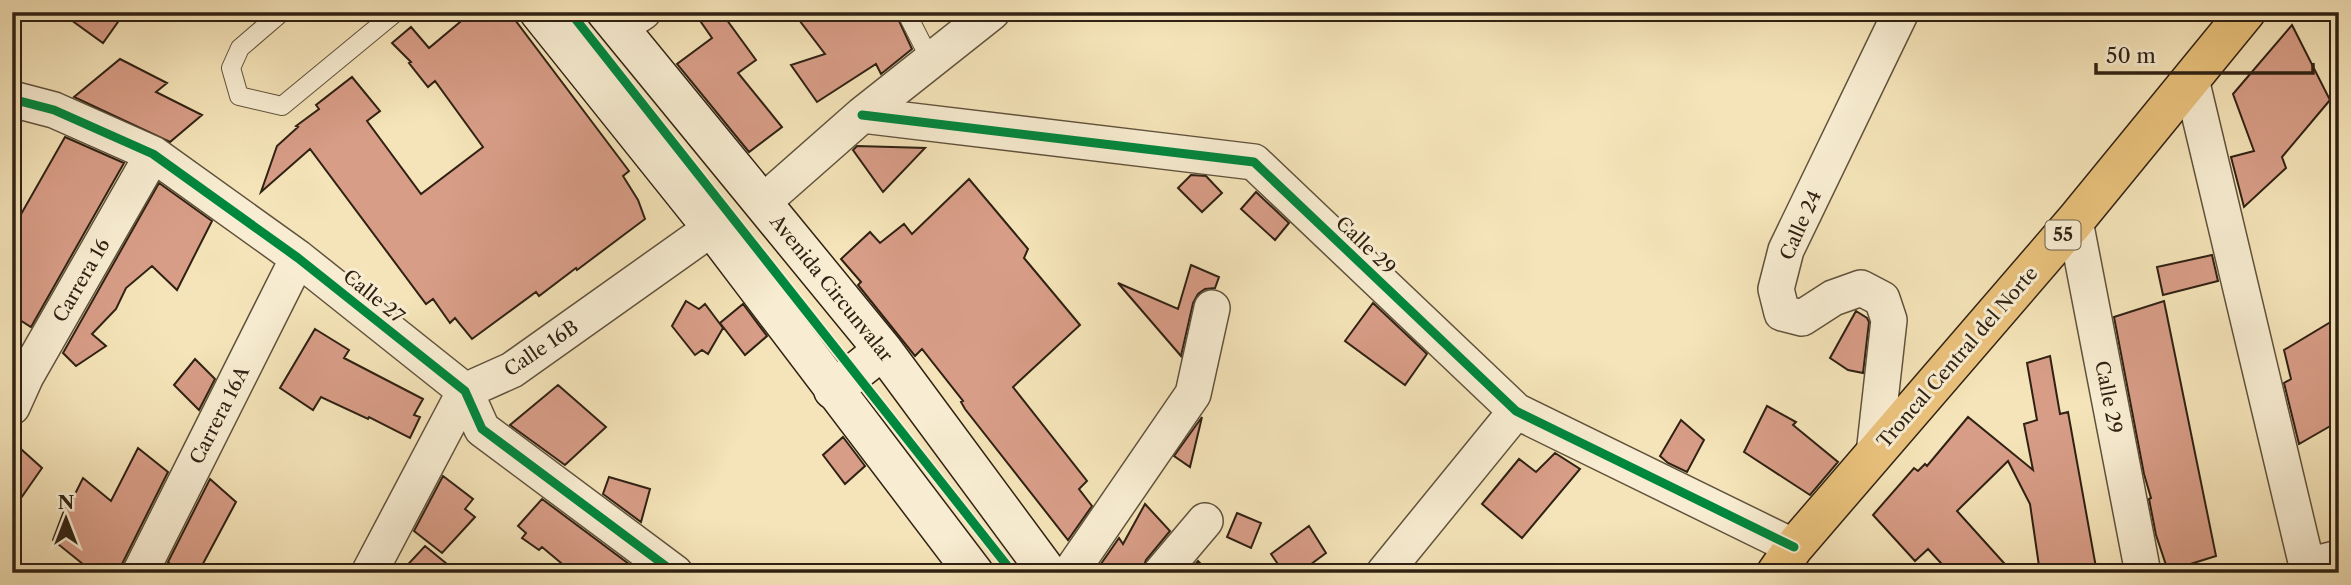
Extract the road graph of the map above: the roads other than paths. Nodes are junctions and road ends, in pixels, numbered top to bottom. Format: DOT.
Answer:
graph roads {
  1 [pos="282,12"];
  2 [pos="396,12"];
  3 [pos="539,12"];
  4 [pos="906,12"];
  5 [pos="992,12"];
  6 [pos="1901,12"];
  7 [pos="2246,12"];
  8 [pos="622,18"];
  9 [pos="931,61"];
  10 [pos="2191,79"];
  11 [pos="12,99"];
  12 [pos="862,115"];
  13 [pos="153,153"];
  14 [pos="762,203"];
  15 [pos="2075,221"];
  16 [pos="712,228"];
  17 [pos="298,258"];
  18 [pos="1212,308"];
  19 [pos="883,349"];
  20 [pos="833,390"];
  21 [pos="466,391"];
  22 [pos="12,407"];
  23 [pos="1516,411"];
  24 [pos="1874,454"];
  25 [pos="1205,521"];
  26 [pos="2339,558"];
  27 [pos="1785,560"];
  28 [pos="140,573"];
  29 [pos="369,573"];
  30 [pos="675,573"];
  31 [pos="974,573"];
  32 [pos="1048,573"];
  33 [pos="1070,573"];
  34 [pos="1161,573"];
  35 [pos="1384,573"];
  36 [pos="2143,573"];
  1 -- 2 [label="lane"];
  3 -- 16 [label="main road"];
  4 -- 9 [label="lane"];
  5 -- 9 [label="street"];
  6 -- 24 [label="street, Calle 24"];
  7 -- 10 [label="highway, Troncal Central del Norte / 55"];
  8 -- 14 [label="main road, Avenida Circunvalar"];
  9 -- 12 [label="street"];
  10 -- 15 [label="highway, Troncal Central del Norte / 55"];
  10 -- 26 [label="street"];
  11 -- 13 [label="street, Calle 27"];
  12 -- 14 [label="street"];
  12 -- 23 [label="street, Calle 29"];
  13 -- 17 [label="street, Calle 27"];
  13 -- 22 [label="street, Carrera 16"];
  14 -- 19 [label="main road, Avenida Circunvalar"];
  15 -- 24 [label="highway, Troncal Central del Norte / 55"];
  15 -- 36 [label="street, Calle 29"];
  16 -- 20 [label="main road"];
  16 -- 21 [label="street, Calle 16B"];
  17 -- 21 [label="street, Calle 27"];
  17 -- 28 [label="street, Carrera 16A"];
  18 -- 33 [label="street"];
  19 -- 20 [label="main road"];
  19 -- 32 [label="main road, Avenida Circunvalar"];
  20 -- 31 [label="main road"];
  21 -- 29 [label="street"];
  21 -- 30 [label="street, Calle 27"];
  23 -- 27 [label="street, Calle 29"];
  23 -- 35 [label="street"];
  24 -- 27 [label="highway, Troncal Central del Norte / 55"];
  25 -- 34 [label="street"];
}
